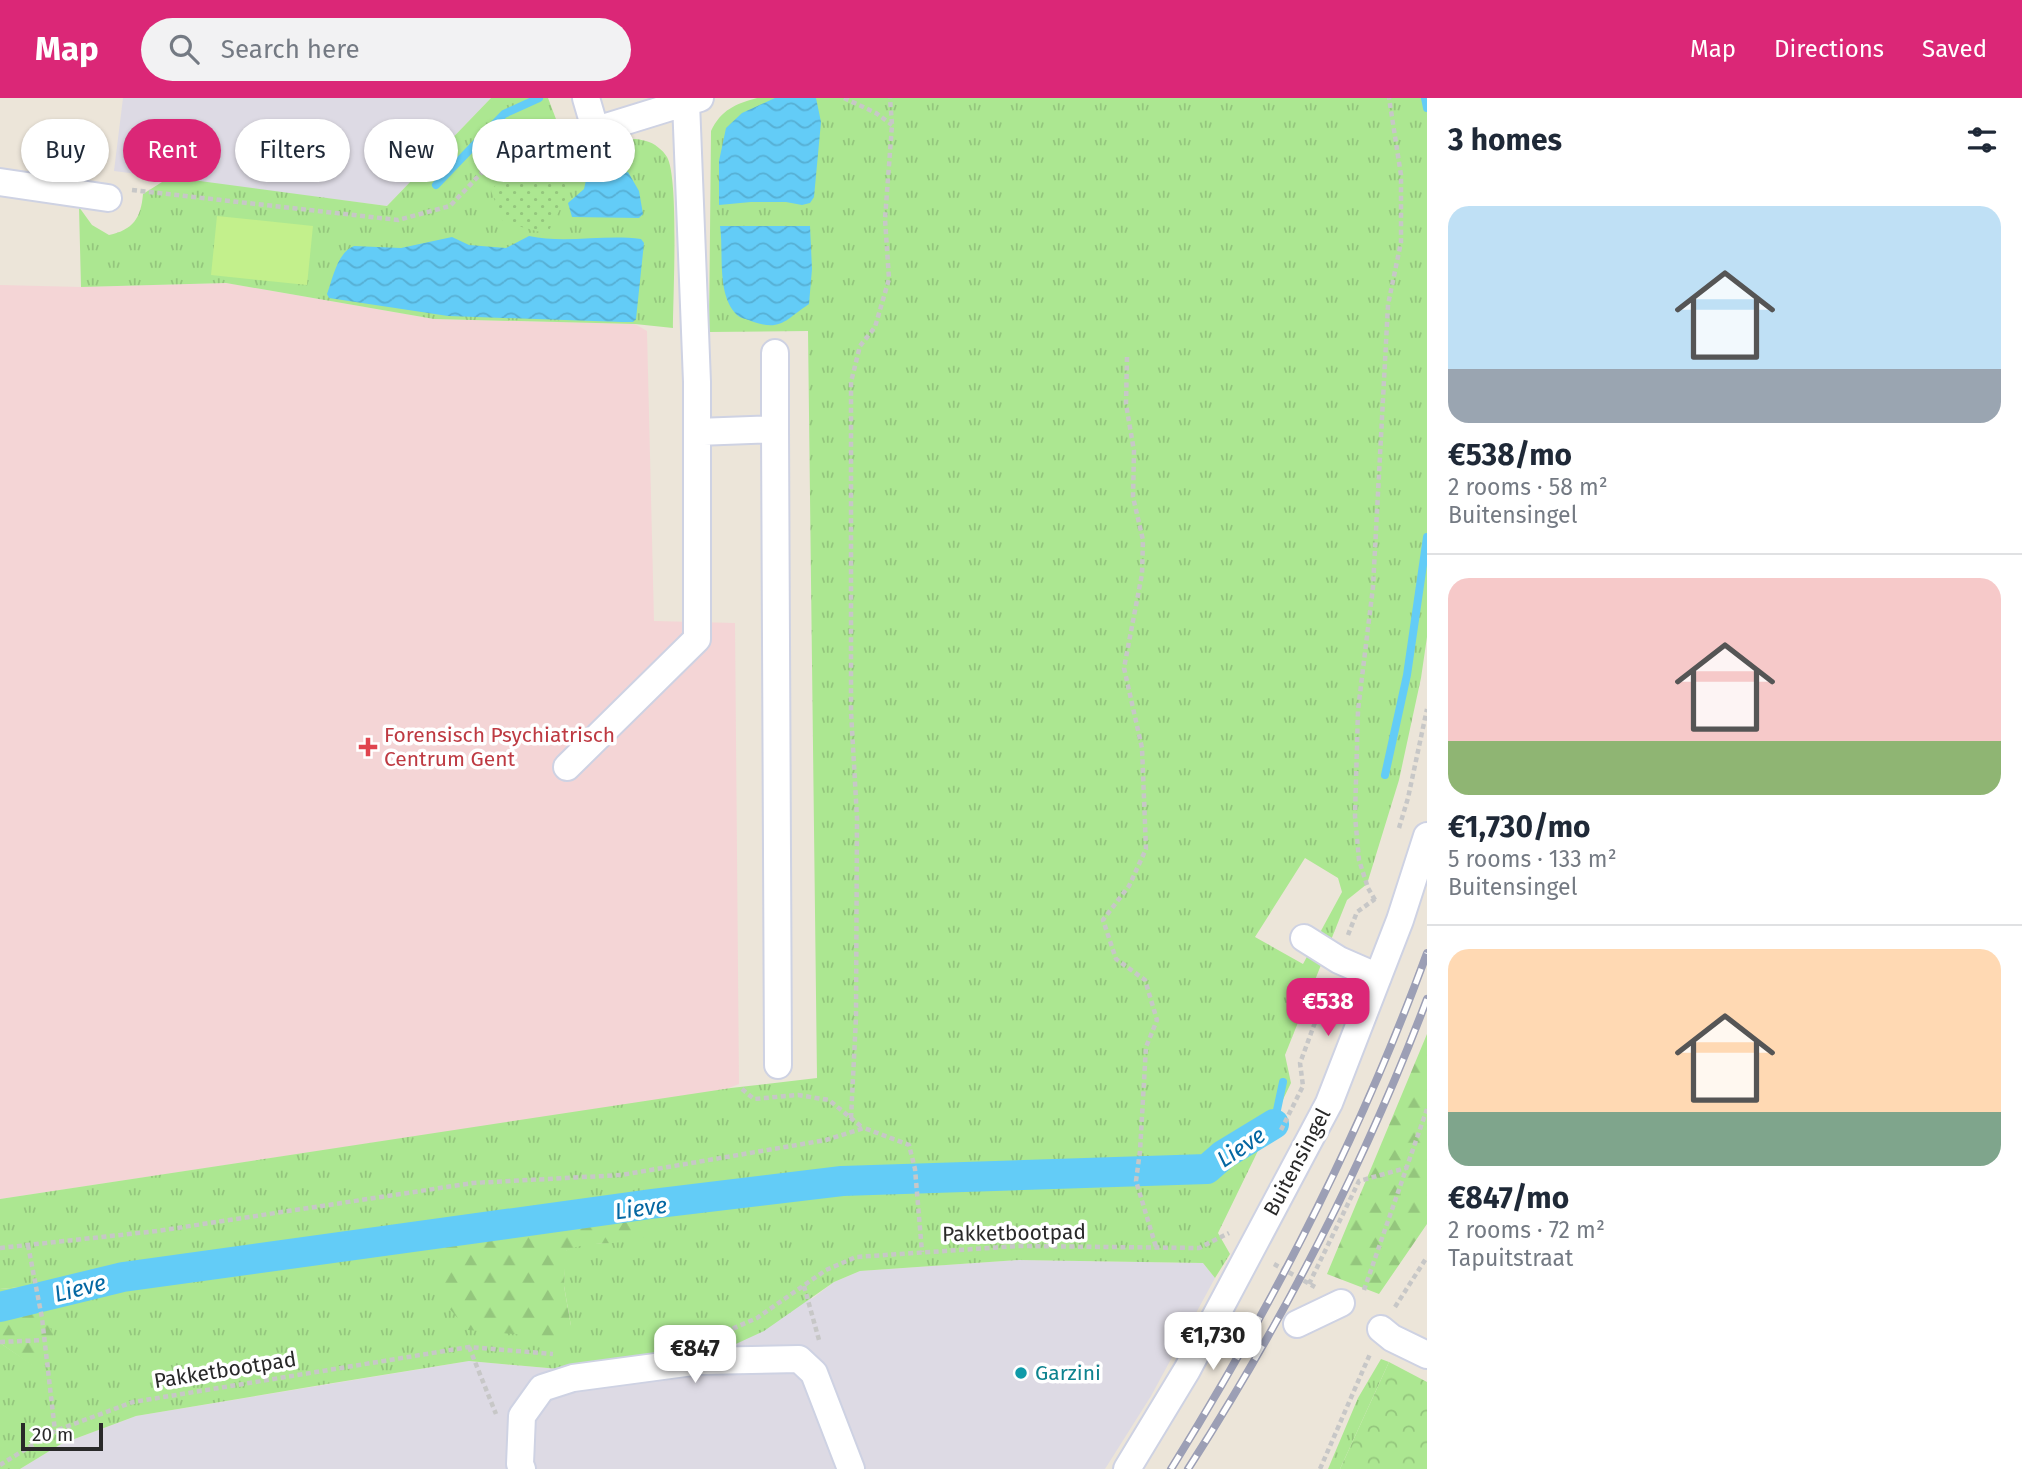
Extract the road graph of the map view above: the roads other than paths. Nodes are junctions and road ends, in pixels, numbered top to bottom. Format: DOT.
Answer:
graph roads {
  1 [pos="693,100"];
  2 [pos="587,102"];
  3 [pos="592,119"];
  4 [pos="635,119"];
  5 [pos="0,182"];
  6 [pos="108,198"];
  7 [pos="775,353"];
  8 [pos="775,429"];
  9 [pos="697,432"];
  10 [pos="567,767"];
  11 [pos="1427,836"];
  12 [pos="1304,938"];
  13 [pos="1378,977"];
  14 [pos="778,1065"];
  15 [pos="1331,1296"];
  16 [pos="1297,1324"];
  17 [pos="1381,1329"];
  18 [pos="1427,1355"];
  19 [pos="522,1469"];
  20 [pos="851,1469"];
  21 [pos="1126,1469"];
  1 -- 4 [label="street"];
  1 -- 9 [label="street"];
  2 -- 3 [label="street"];
  5 -- 6 [label="street"];
  7 -- 8 [label="street"];
  8 -- 9 [label="street"];
  8 -- 14 [label="street"];
  9 -- 10 [label="street"];
  11 -- 13 [label="street, Buitensingel"];
  12 -- 13 [label="street"];
  13 -- 21 [label="street, Buitensingel"];
  15 -- 16 [label="street"];
  17 -- 18 [label="street"];
  19 -- 20 [label="street"];
}
